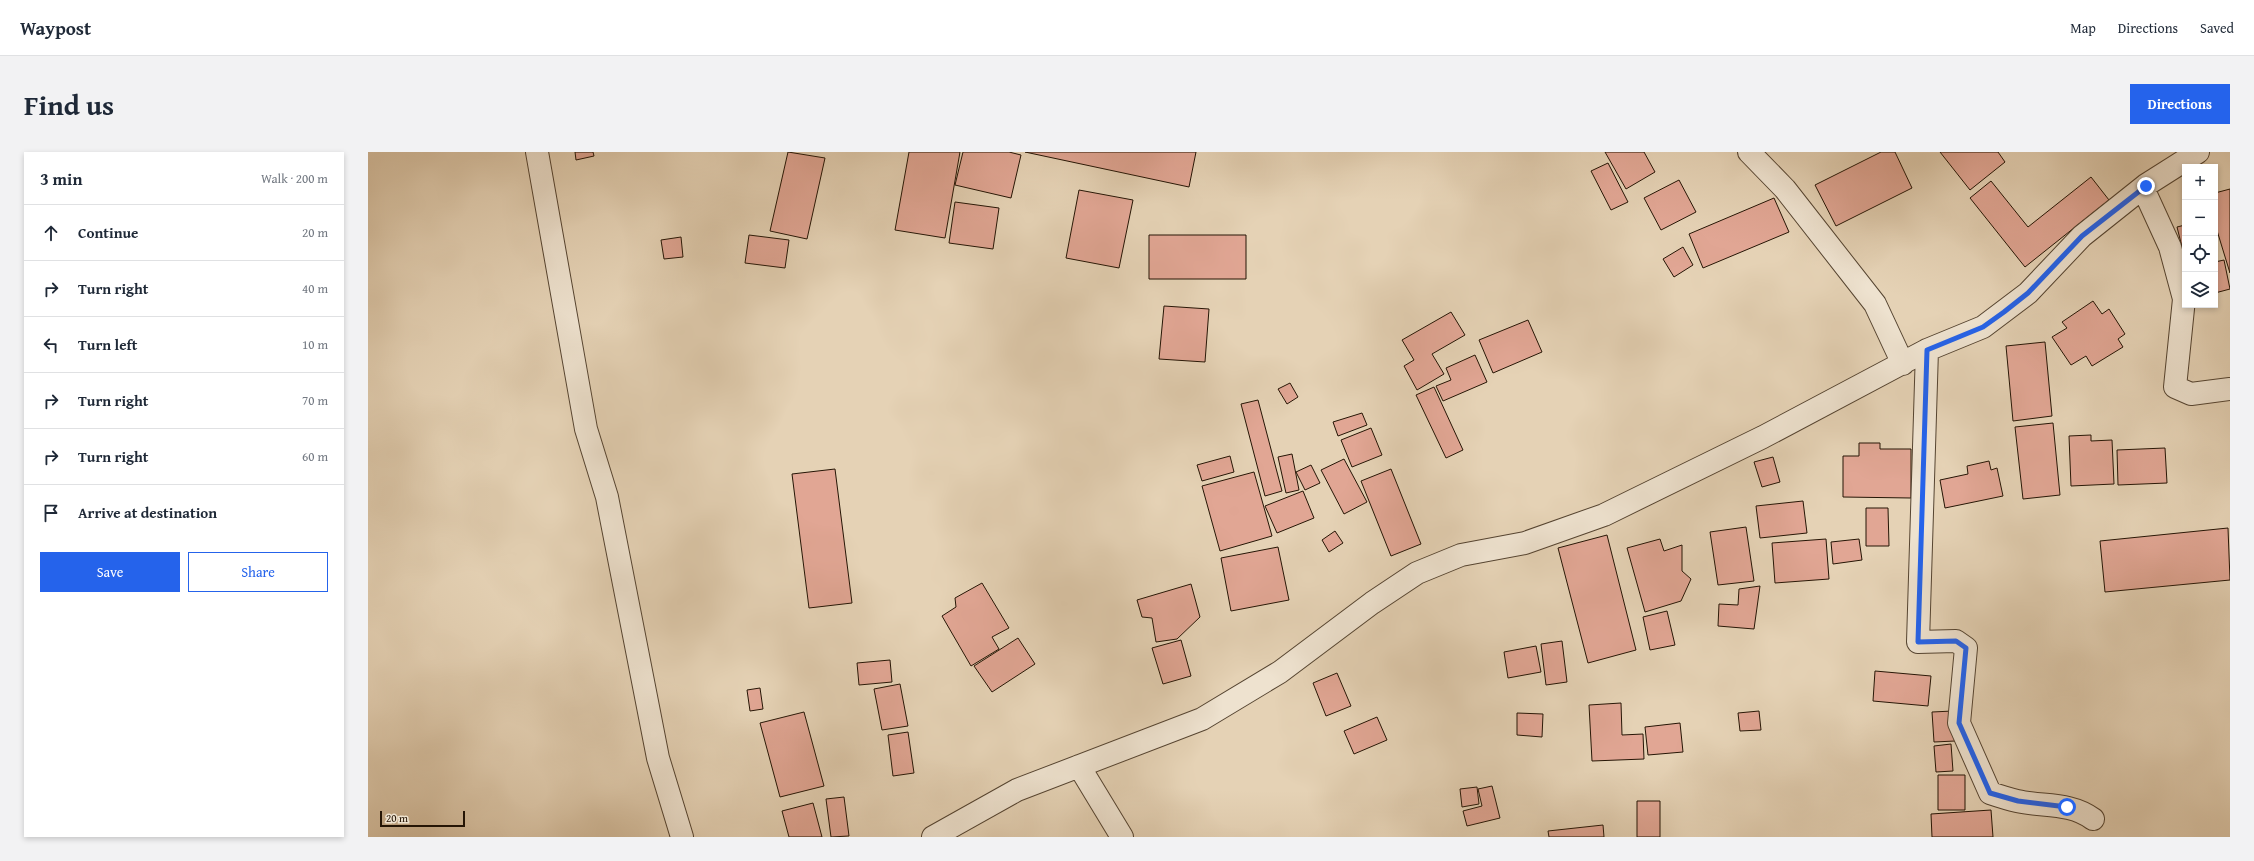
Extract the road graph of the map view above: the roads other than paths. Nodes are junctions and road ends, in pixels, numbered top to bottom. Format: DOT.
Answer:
graph roads {
  1 [pos="537,152"];
  2 [pos="1749,152"];
  3 [pos="2198,152"];
  4 [pos="2143,188"];
  5 [pos="1927,350"];
  6 [pos="1902,364"];
  7 [pos="2230,389"];
  8 [pos="1079,766"];
  9 [pos="2093,819"];
  10 [pos="682,837"];
  11 [pos="932,837"];
  12 [pos="1122,837"];
  1 -- 10 [label="street"];
  2 -- 6 [label="street"];
  3 -- 4 [label="street"];
  4 -- 5 [label="street"];
  4 -- 7 [label="street"];
  5 -- 6 [label="street"];
  5 -- 9 [label="street"];
  6 -- 8 [label="street"];
  8 -- 11 [label="street"];
  8 -- 12 [label="street"];
}
